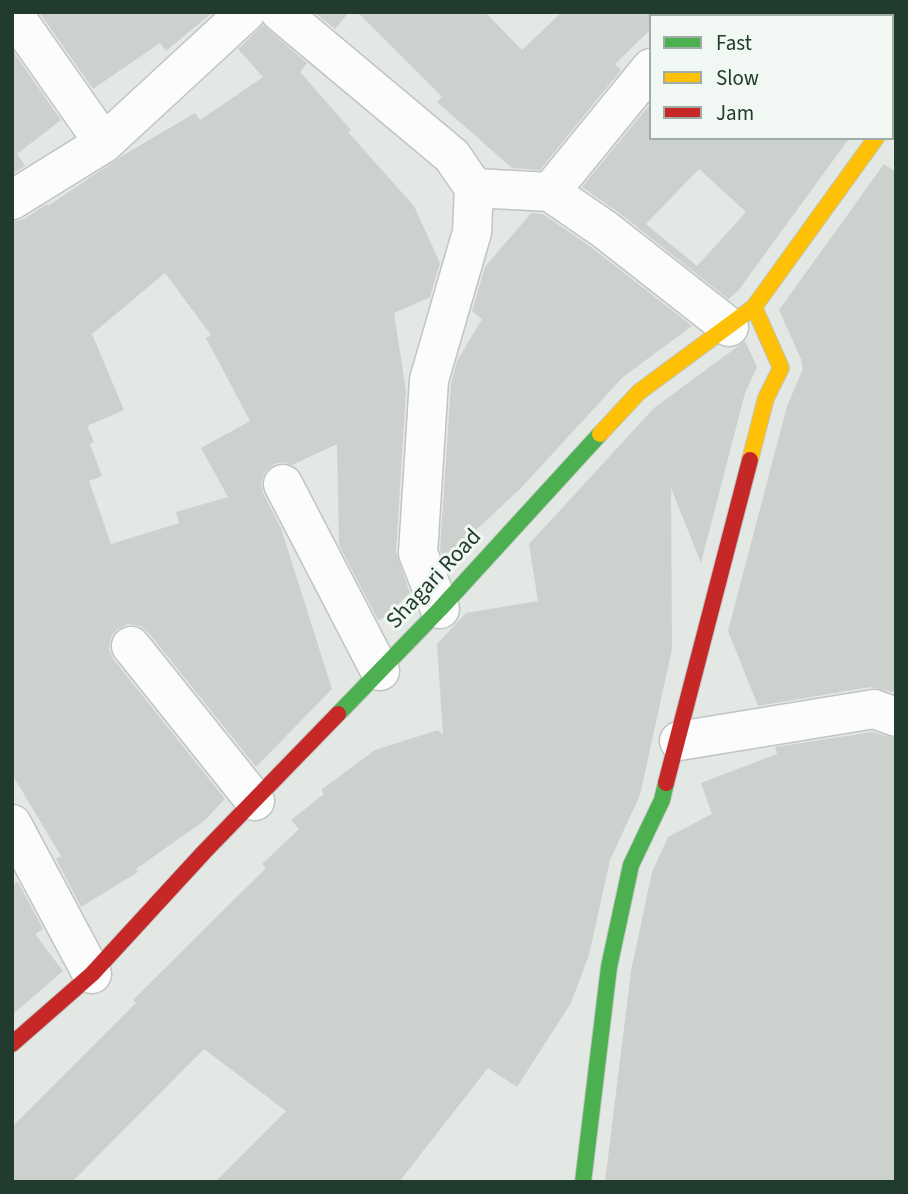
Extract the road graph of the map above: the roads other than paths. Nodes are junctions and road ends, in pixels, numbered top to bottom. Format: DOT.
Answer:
graph roads {
  1 [pos="12,12"];
  2 [pos="246,12"];
  3 [pos="280,12"];
  4 [pos="649,70"];
  5 [pos="874,140"];
  6 [pos="104,143"];
  7 [pos="474,188"];
  8 [pos="550,192"];
  9 [pos="12,200"];
  10 [pos="741,317"];
  11 [pos="283,484"];
  12 [pos="440,609"];
  13 [pos="131,646"];
  14 [pos="380,671"];
  15 [pos="896,717"];
  16 [pos="679,741"];
  17 [pos="255,801"];
  18 [pos="12,824"];
  19 [pos="92,974"];
  20 [pos="12,1044"];
  21 [pos="583,1182"];
  1 -- 6 [label="street"];
  2 -- 6 [label="street"];
  3 -- 7 [label="street"];
  4 -- 8 [label="street"];
  5 -- 10 [label="street, Shagari Road"];
  6 -- 9 [label="street"];
  7 -- 8 [label="street"];
  7 -- 12 [label="street"];
  8 -- 10 [label="street"];
  10 -- 12 [label="street, Shagari Road"];
  10 -- 16 [label="street"];
  11 -- 14 [label="street"];
  12 -- 14 [label="street, Shagari Road"];
  13 -- 17 [label="street"];
  14 -- 17 [label="street, Shagari Road"];
  15 -- 16 [label="street"];
  16 -- 21 [label="street"];
  17 -- 19 [label="street, Shagari Road"];
  18 -- 19 [label="street"];
  19 -- 20 [label="street, Shagari Road"];
}
